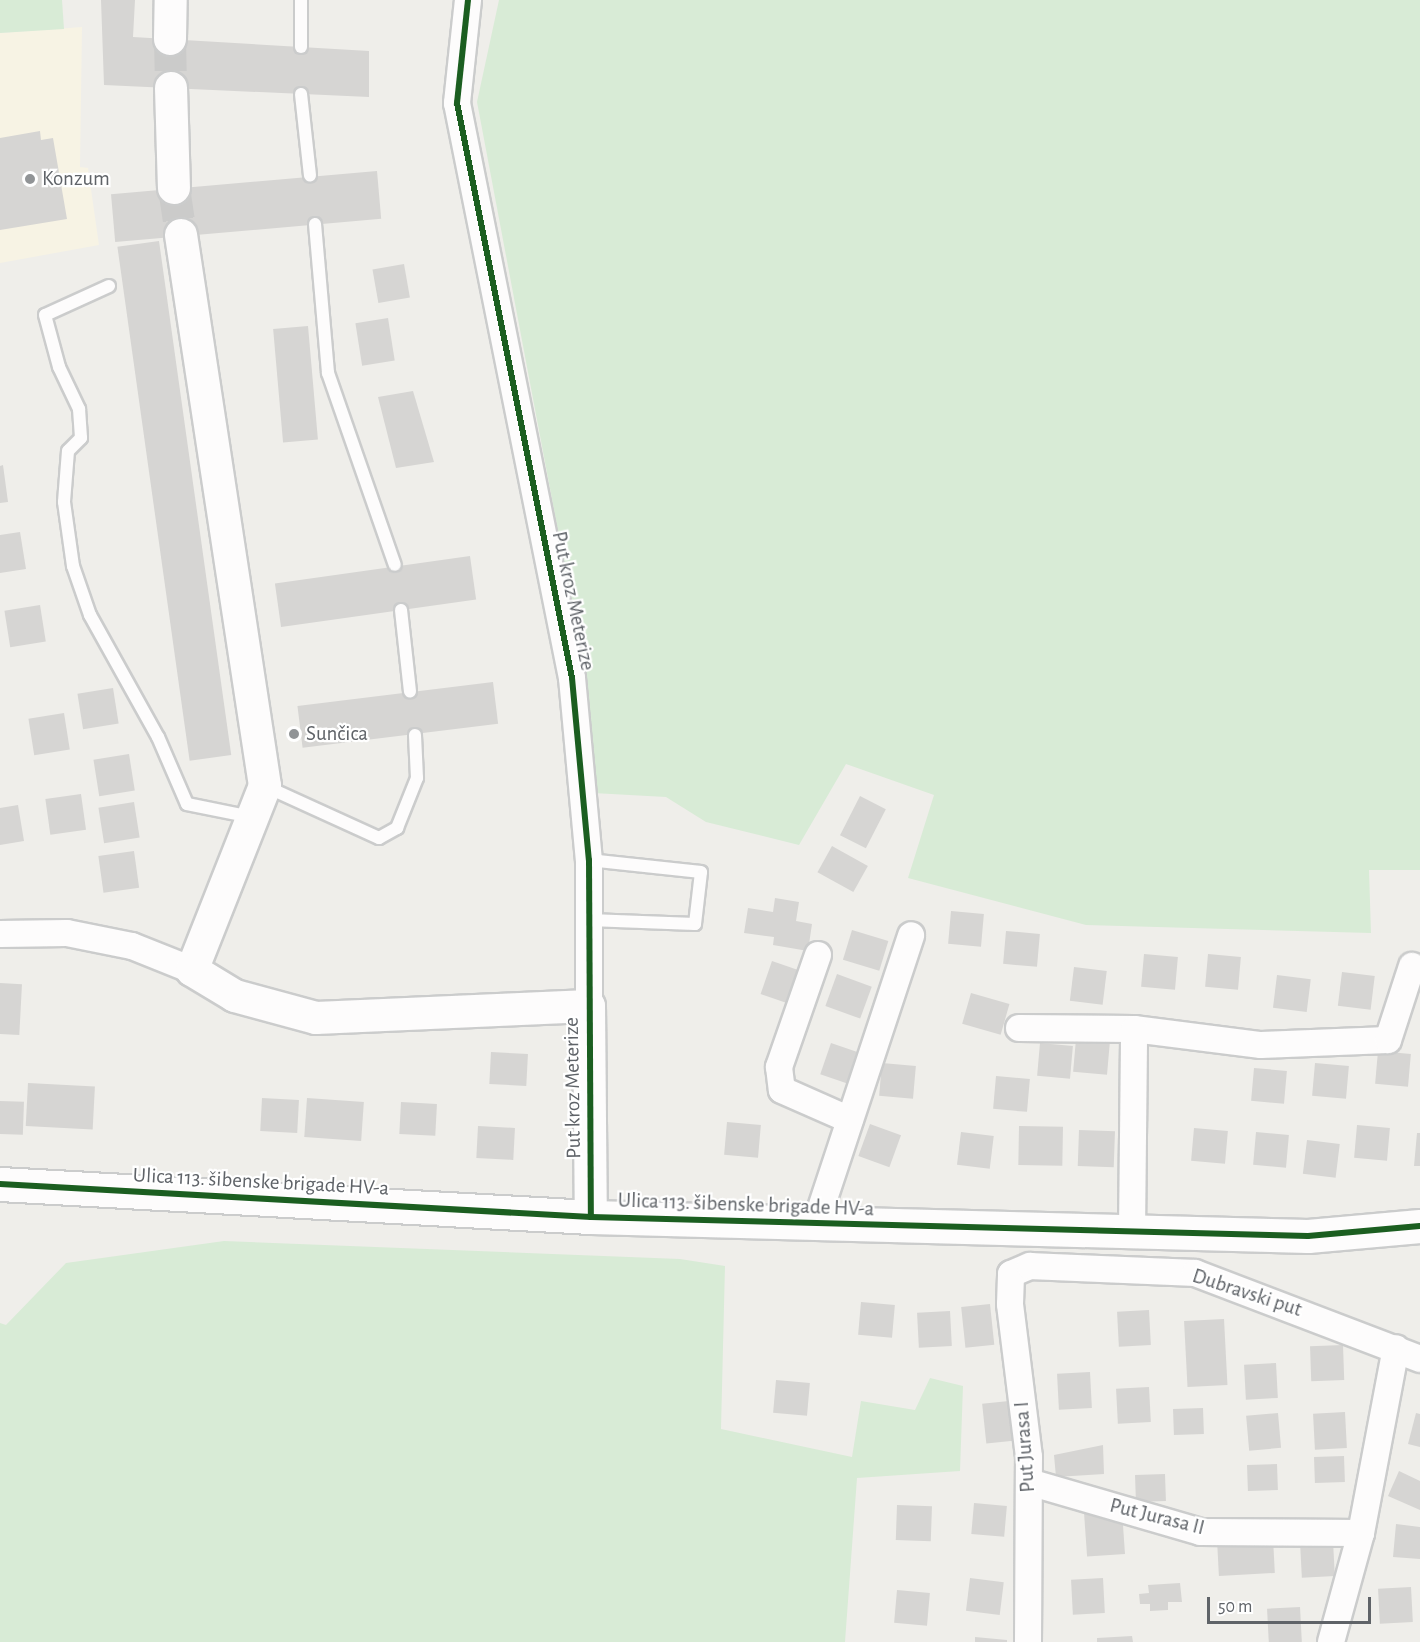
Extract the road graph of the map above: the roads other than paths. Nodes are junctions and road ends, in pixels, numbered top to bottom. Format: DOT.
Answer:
graph roads {
  1 [pos="171,0"];
  2 [pos="302,0"];
  3 [pos="468,0"];
  4 [pos="170,39"];
  5 [pos="301,47"];
  6 [pos="171,88"];
  7 [pos="301,94"];
  8 [pos="310,176"];
  9 [pos="174,188"];
  10 [pos="315,224"];
  11 [pos="180,235"];
  12 [pos="109,286"];
  13 [pos="395,565"];
  14 [pos="401,610"];
  15 [pos="410,692"];
  16 [pos="415,735"];
  17 [pos="265,786"];
  18 [pos="253,817"];
  19 [pos="589,860"];
  20 [pos="589,921"];
  21 [pos="0,934"];
  22 [pos="911,935"];
  23 [pos="819,955"];
  24 [pos="1412,966"];
  25 [pos="192,970"];
  26 [pos="589,1006"];
  27 [pos="1019,1028"];
  28 [pos="1134,1029"];
  29 [pos="850,1120"];
  30 [pos="0,1184"];
  31 [pos="591,1217"];
  32 [pos="816,1223"];
  33 [pos="1420,1226"];
  34 [pos="1132,1232"];
  35 [pos="1030,1266"];
  36 [pos="1396,1348"];
  37 [pos="1420,1359"];
  38 [pos="1029,1482"];
  39 [pos="1361,1533"];
  40 [pos="1028,1642"];
  41 [pos="1330,1642"];
  1 -- 4 [label="street"];
  2 -- 5 [label="lane"];
  3 -- 19 [label="street, Put kroz Meterize"];
  6 -- 9 [label="street"];
  7 -- 8 [label="lane"];
  10 -- 13 [label="lane"];
  11 -- 17 [label="street"];
  12 -- 18 [label="lane"];
  14 -- 15 [label="lane"];
  16 -- 17 [label="lane"];
  17 -- 18 [label="street"];
  18 -- 25 [label="street"];
  19 -- 20 [label="street, Put kroz Meterize"];
  19 -- 20 [label="lane"];
  20 -- 26 [label="street, Put kroz Meterize"];
  21 -- 25 [label="street, Put kroz Meterize"];
  22 -- 29 [label="street, Ulica 113. šibenske brigade HV-a"];
  23 -- 29 [label="street"];
  24 -- 28 [label="street"];
  25 -- 26 [label="street, Put kroz Meterize"];
  26 -- 31 [label="street, Put kroz Meterize"];
  27 -- 28 [label="street"];
  28 -- 34 [label="street"];
  29 -- 32 [label="street, Ulica 113. šibenske brigade HV-a"];
  30 -- 31 [label="main road, Ulica 113. šibenske brigade HV-a"];
  31 -- 32 [label="main road, Ulica 113. šibenske brigade HV-a"];
  32 -- 34 [label="main road, Ulica 113. šibenske brigade HV-a"];
  33 -- 34 [label="main road, Ulica 113. šibenske brigade HV-a"];
  35 -- 36 [label="street, Dubravski put"];
  35 -- 38 [label="street, Put Jurasa I"];
  36 -- 37 [label="street, Dubravski put"];
  36 -- 39 [label="street"];
  38 -- 39 [label="street, Put Jurasa II"];
  38 -- 40 [label="street, Put Jurasa I"];
  39 -- 41 [label="street"];
}
